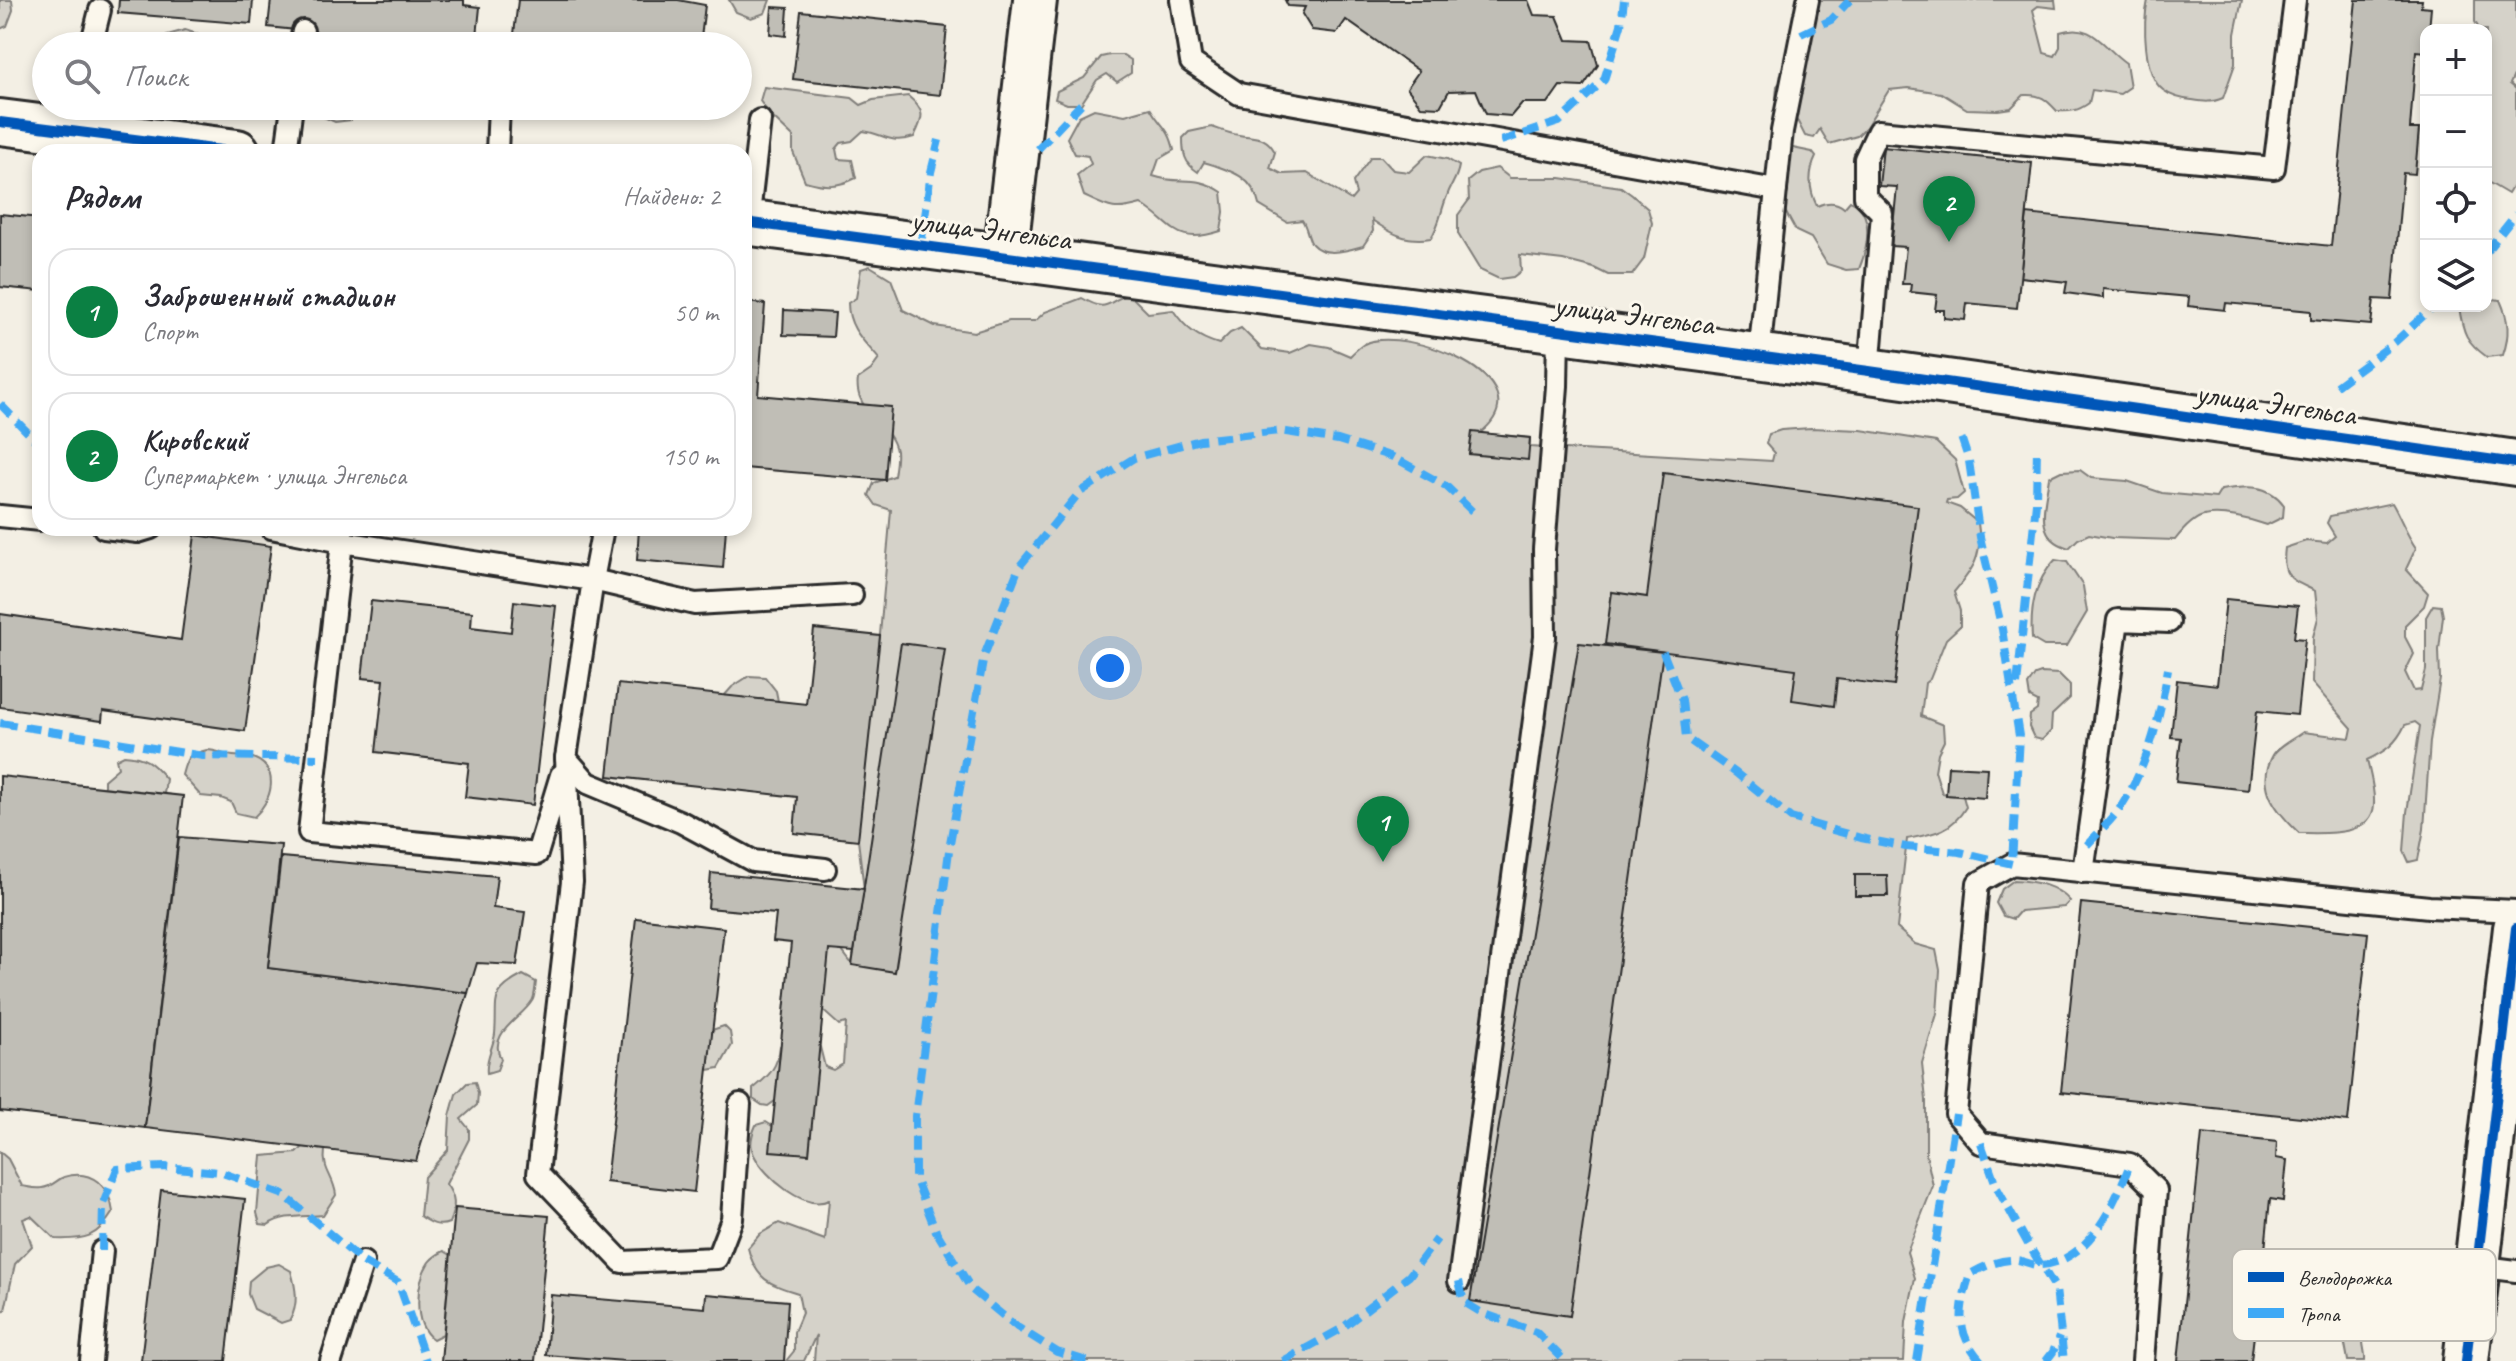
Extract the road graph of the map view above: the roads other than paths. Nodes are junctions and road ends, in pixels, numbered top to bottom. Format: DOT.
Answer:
graph roads {
  1 [pos="1035,0"];
  2 [pos="1181,0"];
  3 [pos="1808,0"];
  4 [pos="2295,0"];
  5 [pos="100,10"];
  6 [pos="94,32"];
  7 [pos="50,120"];
  8 [pos="80,120"];
  9 [pos="290,120"];
  10 [pos="498,120"];
  11 [pos="760,120"];
  12 [pos="0,122"];
  13 [pos="198,144"];
  14 [pos="287,144"];
  15 [pos="497,144"];
  16 [pos="752,179"];
  17 [pos="1776,190"];
  18 [pos="752,224"];
  19 [pos="1005,257"];
  20 [pos="1558,331"];
  21 [pos="1759,356"];
  22 [pos="1869,371"];
  23 [pos="2516,463"];
  24 [pos="0,516"];
  25 [pos="32,519"];
  26 [pos="342,536"];
  27 [pos="348,536"];
  28 [pos="601,536"];
  29 [pos="593,580"];
  30 [pos="852,595"];
  31 [pos="2169,622"];
  32 [pos="566,758"];
  33 [pos="825,869"];
  34 [pos="2083,872"];
  35 [pos="2515,935"];
  36 [pos="740,1104"];
  37 [pos="2496,1249"];
  38 [pos="102,1251"];
  39 [pos="363,1262"];
  40 [pos="1459,1281"];
  41 [pos="2472,1341"];
  42 [pos="91,1361"];
  43 [pos="331,1361"];
  44 [pos="2143,1361"];
  45 [pos="2466,1361"];
  1 -- 19 [label="street"];
  2 -- 17 [label="lane"];
  3 -- 17 [label="lane"];
  4 -- 22 [label="lane"];
  5 -- 6 [label="lane"];
  7 -- 12 [label="street"];
  8 -- 13 [label="street"];
  9 -- 14 [label="lane"];
  10 -- 15 [label="lane"];
  11 -- 16 [label="lane"];
  17 -- 21 [label="lane"];
  18 -- 19 [label="street, улица Энгельса"];
  19 -- 20 [label="street, улица Энгельса"];
  20 -- 21 [label="street, улица Энгельса"];
  20 -- 40 [label="lane"];
  21 -- 22 [label="street, улица Энгельса"];
  22 -- 23 [label="street, улица Энгельса"];
  24 -- 25 [label="lane"];
  26 -- 32 [label="lane"];
  27 -- 29 [label="lane"];
  28 -- 29 [label="lane"];
  29 -- 30 [label="lane"];
  29 -- 32 [label="lane"];
  31 -- 34 [label="lane"];
  32 -- 33 [label="lane"];
  32 -- 36 [label="lane"];
  34 -- 35 [label="lane"];
  34 -- 44 [label="lane"];
  35 -- 37 [label="street"];
  38 -- 42 [label="lane"];
  39 -- 43 [label="lane"];
  41 -- 45 [label="street"];
}
